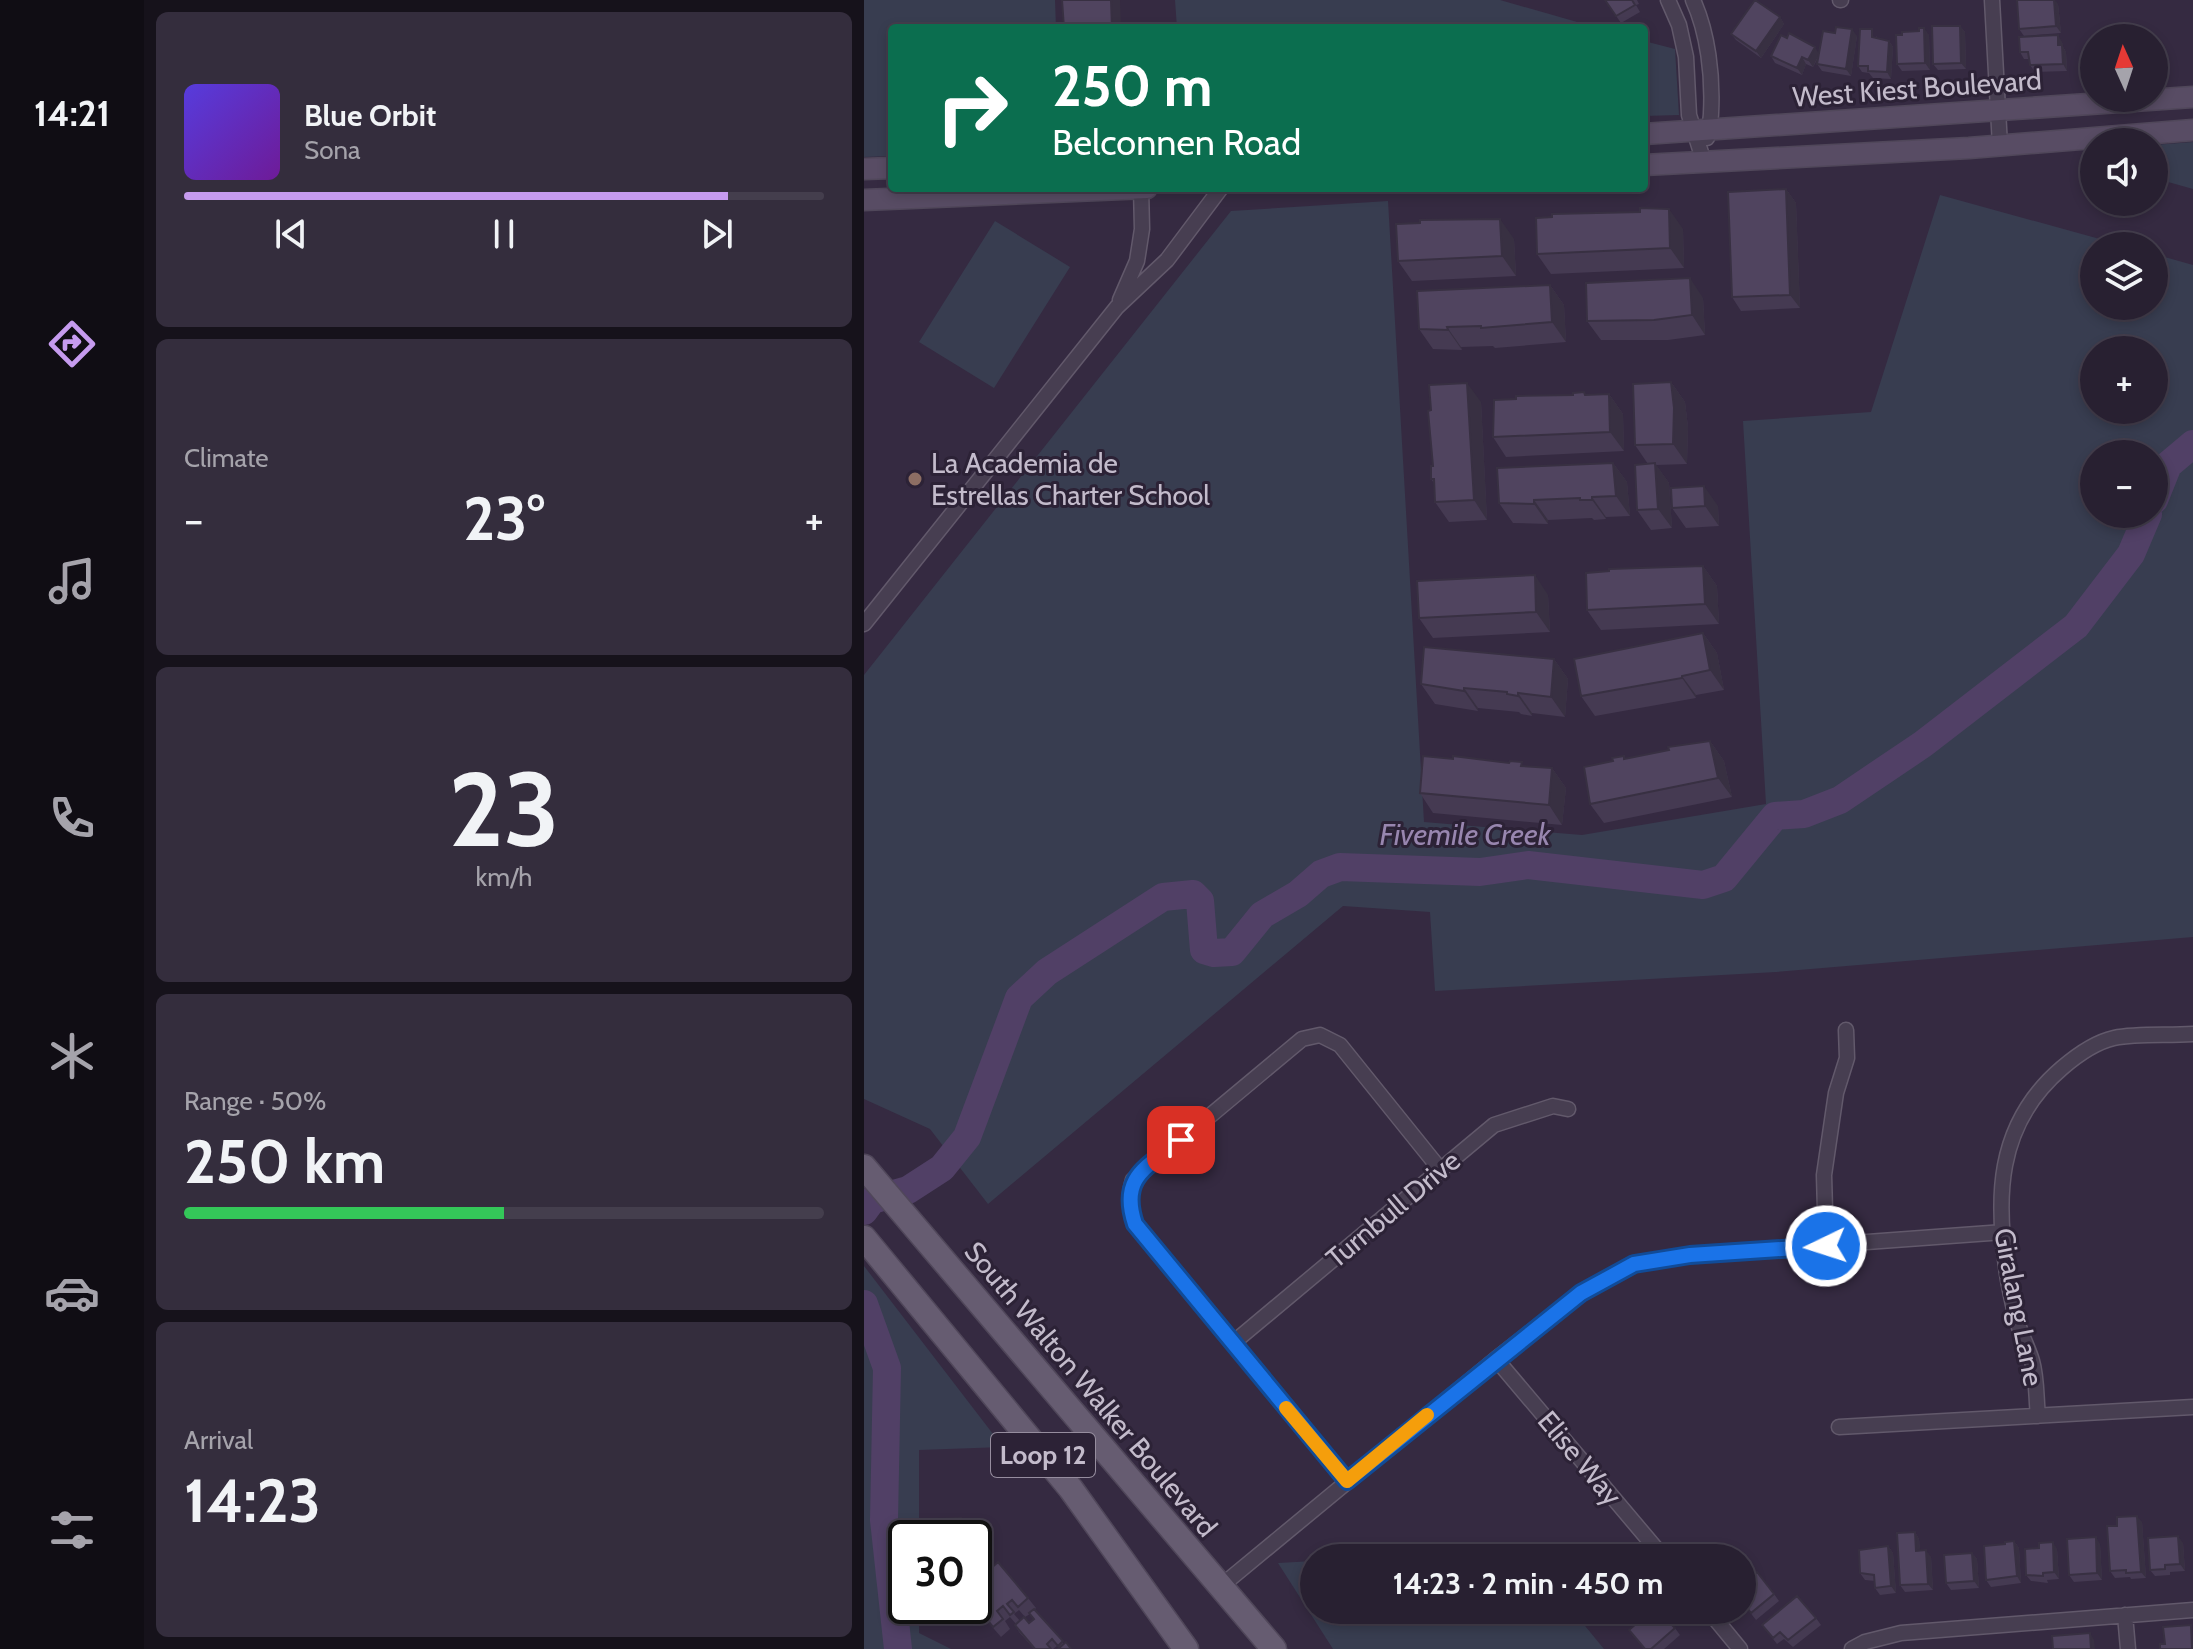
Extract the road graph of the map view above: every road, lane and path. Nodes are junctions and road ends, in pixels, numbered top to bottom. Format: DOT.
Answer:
graph roads {
  1 [pos="1668,0"];
  2 [pos="1693,0"];
  3 [pos="1992,0"];
  4 [pos="2193,97"];
  5 [pos="1998,110"];
  6 [pos="2193,130"];
  7 [pos="1701,131"];
  8 [pos="1648,134"];
  9 [pos="2000,146"];
  10 [pos="1704,162"];
  11 [pos="1648,165"];
  12 [pos="888,168"];
  13 [pos="864,169"];
  14 [pos="1050,192"];
  15 [pos="1143,192"];
  16 [pos="1218,192"];
  17 [pos="864,200"];
  18 [pos="1117,307"];
  19 [pos="864,624"];
  20 [pos="1846,1030"];
  21 [pos="2193,1034"];
  22 [pos="1568,1109"];
  23 [pos="864,1167"];
  24 [pos="1439,1168"];
  25 [pos="2004,1232"];
  26 [pos="864,1238"];
  27 [pos="1826,1246"];
  28 [pos="1233,1343"];
  29 [pos="1496,1359"];
  30 [pos="2193,1407"];
  31 [pos="2038,1416"];
  32 [pos="1839,1427"];
  33 [pos="1347,1481"];
  34 [pos="1652,1544"];
  35 [pos="1220,1587"];
  36 [pos="2193,1610"];
  37 [pos="2125,1615"];
  38 [pos="1719,1624"];
  39 [pos="1186,1649"];
  40 [pos="1274,1649"];
  41 [pos="1740,1649"];
  42 [pos="1852,1649"];
  43 [pos="2128,1649"];
  1 -- 7 [label="street"];
  2 -- 7 [label="street"];
  3 -- 5 [label="street"];
  4 -- 5 [label="main road, West Kiest Boulevard"];
  5 -- 7 [label="main road, West Kiest Boulevard"];
  5 -- 9 [label="street"];
  6 -- 9 [label="main road"];
  7 -- 8 [label="main road, West Kiest Boulevard"];
  7 -- 10 [label="street"];
  9 -- 10 [label="main road"];
  10 -- 11 [label="main road"];
  12 -- 13 [label="main road"];
  14 -- 17 [label="main road"];
  15 -- 18 [label="street"];
  16 -- 18 [label="street"];
  18 -- 19 [label="street"];
  20 -- 27 [label="street"];
  21 -- 25 [label="street, Giralang Lane"];
  22 -- 24 [label="street, Turnbull Drive"];
  23 -- 35 [label="main road, South Walton Walker Boulevard / Loop 12"];
  24 -- 28 [label="street, Turnbull Drive"];
  24 -- 28 [label="street"];
  25 -- 27 [label="street"];
  25 -- 31 [label="street, Giralang Lane"];
  26 -- 39 [label="main road, Loop 12"];
  27 -- 29 [label="street"];
  28 -- 33 [label="street"];
  29 -- 33 [label="street"];
  29 -- 34 [label="street, Elise Way"];
  30 -- 31 [label="street"];
  31 -- 32 [label="street"];
  33 -- 35 [label="street"];
  35 -- 40 [label="main road, South Walton Walker Boulevard / Loop 12"];
  36 -- 37 [label="street"];
  37 -- 42 [label="street"];
  37 -- 43 [label="street"];
  38 -- 41 [label="street"];
}
